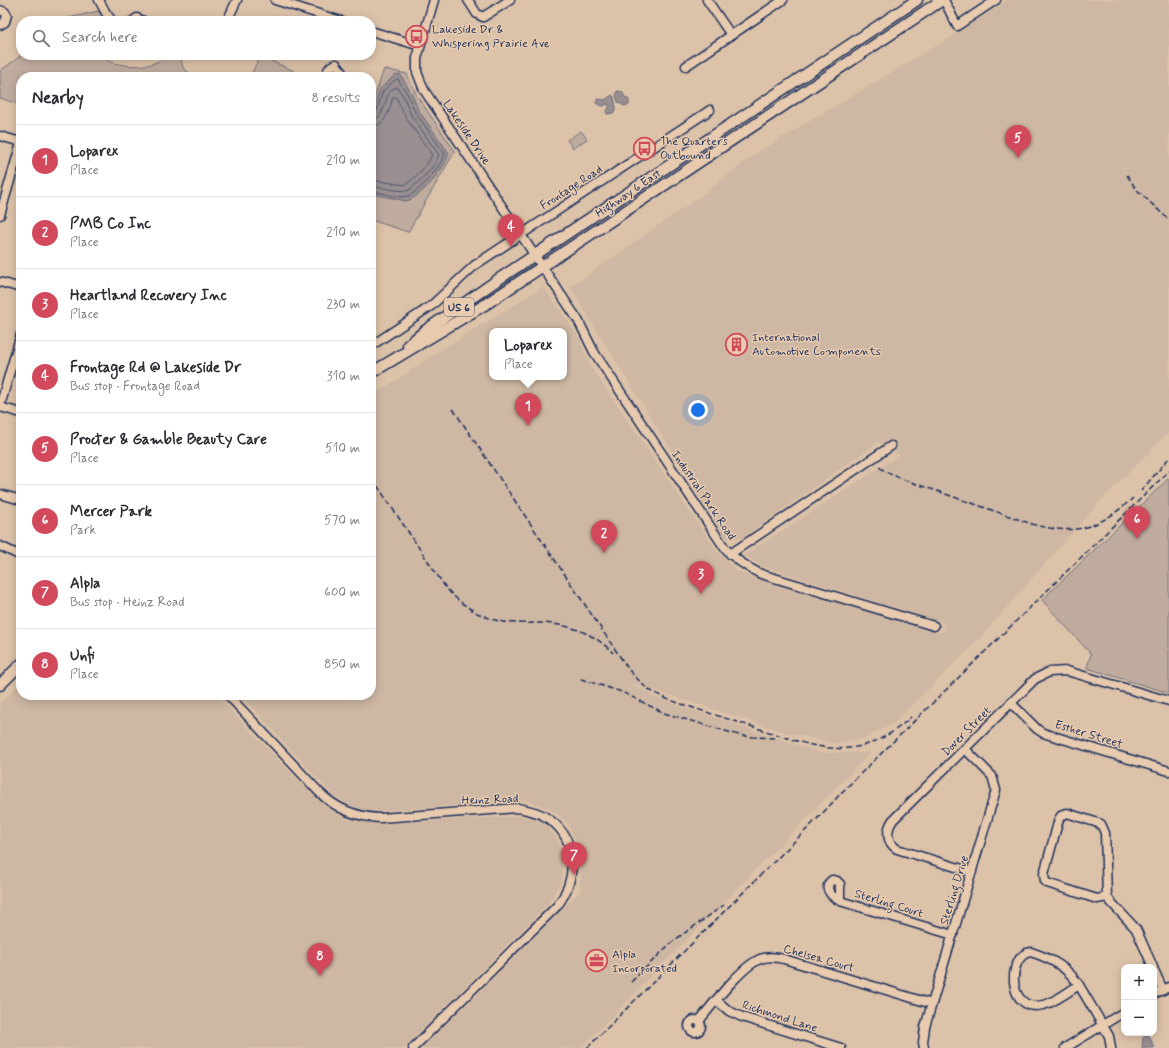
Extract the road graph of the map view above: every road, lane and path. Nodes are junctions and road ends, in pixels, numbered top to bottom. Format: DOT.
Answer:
graph roads {
  1 [pos="99,0"];
  2 [pos="236,0"];
  3 [pos="275,0"];
  4 [pos="434,0"];
  5 [pos="468,0"];
  6 [pos="510,0"];
  7 [pos="707,0"];
  8 [pos="783,0"];
  9 [pos="917,0"];
  10 [pos="943,0"];
  11 [pos="996,0"];
  12 [pos="0,10"];
  13 [pos="108,16"];
  14 [pos="229,16"];
  15 [pos="325,16"];
  16 [pos="0,25"];
  17 [pos="376,33"];
  18 [pos="731,35"];
  19 [pos="420,46"];
  20 [pos="337,60"];
  21 [pos="336,64"];
  22 [pos="686,66"];
  23 [pos="328,72"];
  24 [pos="341,72"];
  25 [pos="710,110"];
  26 [pos="0,136"];
  27 [pos="16,141"];
  28 [pos="16,160"];
  29 [pos="0,215"];
  30 [pos="522,234"];
  31 [pos="535,256"];
  32 [pos="542,266"];
  33 [pos="0,282"];
  34 [pos="16,287"];
  35 [pos="376,343"];
  36 [pos="16,351"];
  37 [pos="386,363"];
  38 [pos="376,370"];
  39 [pos="0,407"];
  40 [pos="16,412"];
  41 [pos="891,446"];
  42 [pos="0,494"];
  43 [pos="16,499"];
  44 [pos="0,546"];
  45 [pos="16,554"];
  46 [pos="730,554"];
  47 [pos="934,626"];
  48 [pos="16,669"];
  49 [pos="0,685"];
  50 [pos="233,700"];
  51 [pos="1169,701"];
  52 [pos="1010,704"];
  53 [pos="965,749"];
  54 [pos="1169,771"];
  55 [pos="972,872"];
  56 [pos="1107,897"];
  57 [pos="840,901"];
  58 [pos="953,935"];
  59 [pos="1152,964"];
  60 [pos="1157,975"];
  61 [pos="1079,985"];
  62 [pos="1166,989"];
  63 [pos="716,1000"];
  64 [pos="932,1004"];
  65 [pos="1121,1014"];
  66 [pos="699,1021"];
  67 [pos="1103,1025"];
  68 [pos="413,1048"];
  69 [pos="841,1048"];
  70 [pos="924,1048"];
  71 [pos="1065,1048"];
  72 [pos="1111,1048"];
  1 -- 13 [label="street"];
  2 -- 14 [label="street"];
  3 -- 15 [label="street"];
  4 -- 19 [label="street, Lakeside Drive"];
  5 -- 6 [label="street"];
  7 -- 18 [label="street"];
  8 -- 18 [label="street"];
  9 -- 31 [label="main road, Highway 6 East / US 6"];
  10 -- 11 [label="street"];
  10 -- 32 [label="main road, Highway 6 East / US 6"];
  12 -- 16 [label="street"];
  17 -- 19 [label="street"];
  18 -- 22 [label="street"];
  19 -- 30 [label="street, Lakeside Drive"];
  20 -- 21 [label="street"];
  21 -- 23 [label="street"];
  21 -- 24 [label="street"];
  25 -- 30 [label="street, Frontage Road"];
  26 -- 27 [label="street"];
  28 -- 29 [label="street"];
  30 -- 31 [label="street, Lakeside Drive"];
  30 -- 35 [label="street, Frontage Road"];
  31 -- 32 [label="street, Lakeside Drive"];
  31 -- 37 [label="main road, Highway 6 East / US 6"];
  32 -- 37 [label="main road, Highway 6 East / US 6"];
  32 -- 46 [label="street, Industrial Park Road"];
  33 -- 34 [label="street"];
  36 -- 39 [label="street"];
  37 -- 38 [label="main road, Highway 6 East / US 6"];
  39 -- 40 [label="street"];
  41 -- 46 [label="street"];
  42 -- 43 [label="street"];
  44 -- 45 [label="street"];
  46 -- 47 [label="street, Industrial Park Road"];
  48 -- 49 [label="main road"];
  50 -- 68 [label="street, Heinz Road"];
  51 -- 52 [label="street, Dover Street"];
  52 -- 53 [label="street, Dover Street"];
  52 -- 54 [label="street, Esther Street"];
  53 -- 55 [label="street, Sterling Drive"];
  53 -- 55 [label="street, Dover Street"];
  55 -- 58 [label="street, Sterling Drive"];
  56 -- 56 [label="street"];
  56 -- 59 [label="street"];
  57 -- 58 [label="street, Sterling Court"];
  58 -- 64 [label="street, Sterling Drive"];
  60 -- 62 [label="street"];
  61 -- 61 [label="street"];
  61 -- 67 [label="street"];
  63 -- 64 [label="street, Chelsea Court"];
  63 -- 66 [label="street, Chelsea Court"];
  63 -- 69 [label="street, Richmond Lane"];
  64 -- 70 [label="street, Sterling Drive"];
  65 -- 67 [label="street"];
  67 -- 71 [label="street"];
  67 -- 72 [label="street"];
}
